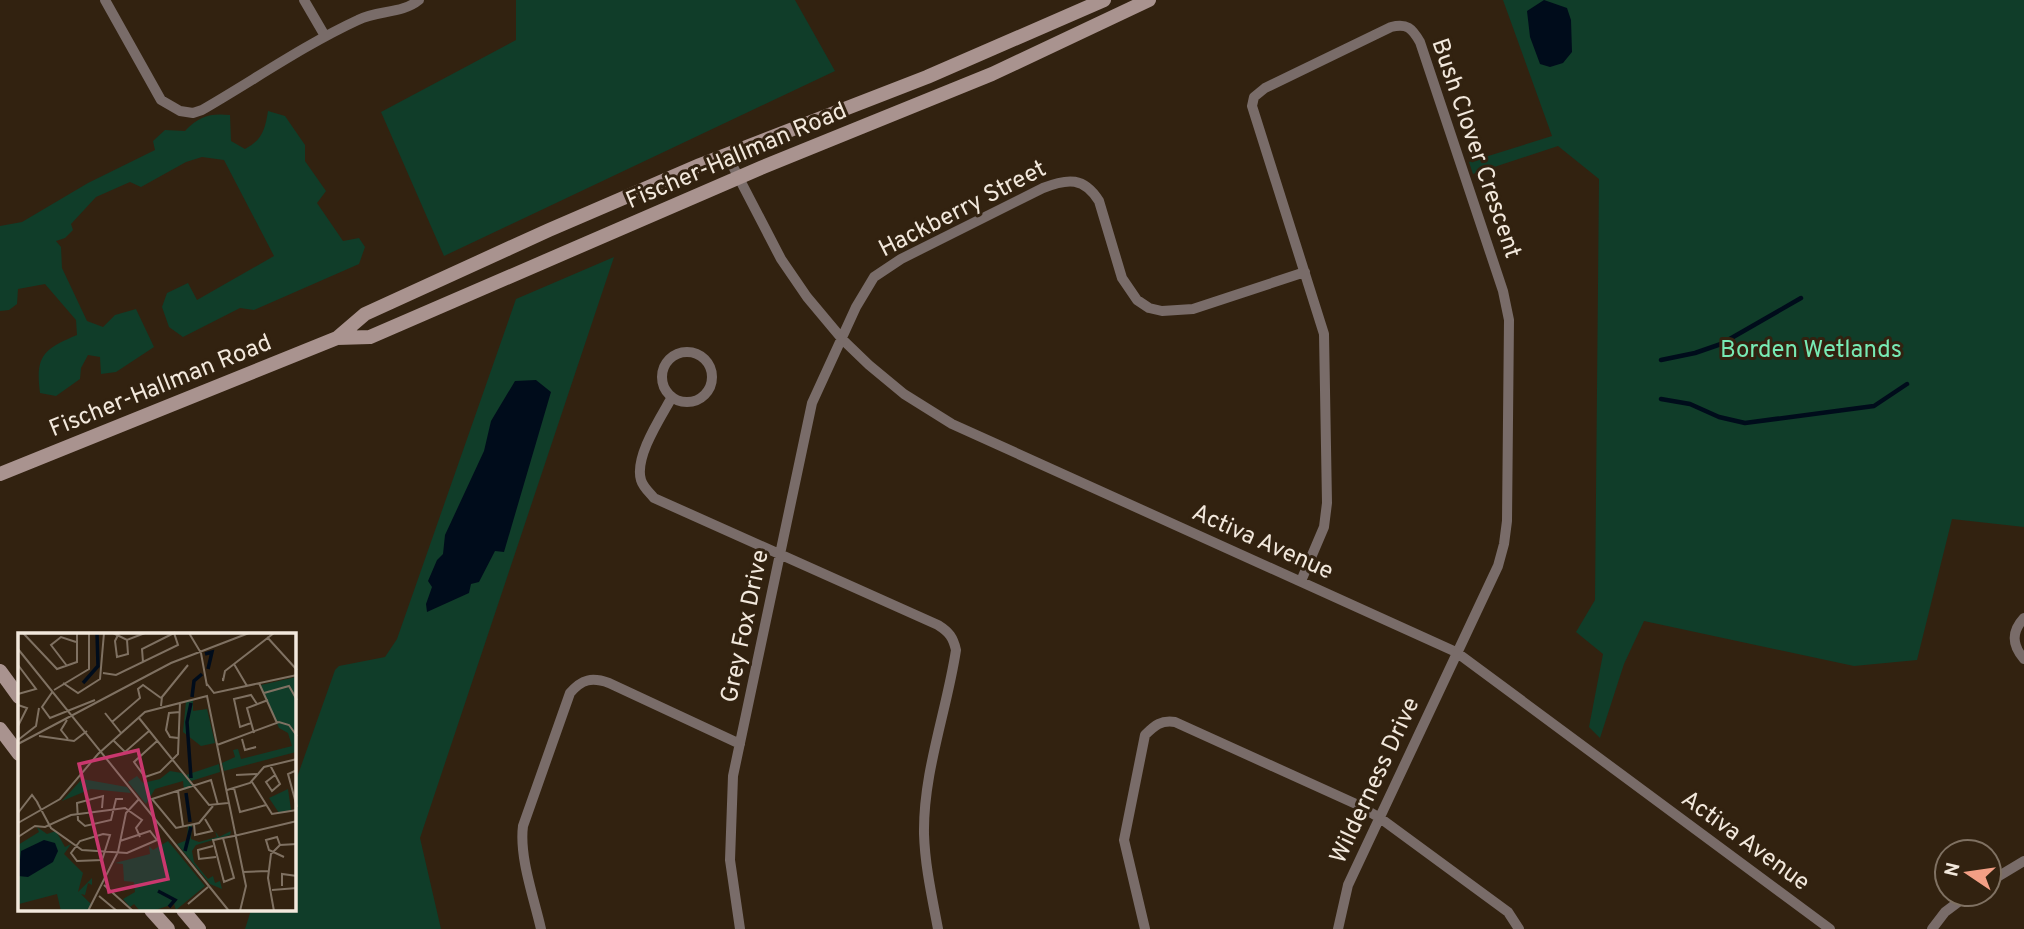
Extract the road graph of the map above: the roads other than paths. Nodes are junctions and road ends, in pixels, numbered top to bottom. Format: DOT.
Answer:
graph roads {
  1 [pos="105,0"];
  2 [pos="304,0"];
  3 [pos="419,0"];
  4 [pos="1104,0"];
  5 [pos="1149,0"];
  6 [pos="324,36"];
  7 [pos="727,156"];
  8 [pos="738,177"];
  9 [pos="1305,272"];
  10 [pos="337,338"];
  11 [pos="843,340"];
  12 [pos="672,397"];
  13 [pos="0,474"];
  14 [pos="782,555"];
  15 [pos="1301,581"];
  16 [pos="2024,618"];
  17 [pos="1457,652"];
  18 [pos="2024,659"];
  19 [pos="0,671"];
  20 [pos="18,696"];
  21 [pos="0,729"];
  22 [pos="740,744"];
  23 [pos="18,753"];
  24 [pos="1380,818"];
  25 [pos="2024,861"];
  26 [pos="2003,874"];
  27 [pos="1950,908"];
  28 [pos="153,912"];
  29 [pos="185,912"];
  30 [pos="168,929"];
  31 [pos="199,929"];
  32 [pos="541,929"];
  33 [pos="740,929"];
  34 [pos="938,929"];
  35 [pos="1145,929"];
  36 [pos="1338,929"];
  37 [pos="1519,929"];
  38 [pos="1830,929"];
  39 [pos="1932,929"];
  1 -- 6 [label="street"];
  2 -- 6 [label="street"];
  3 -- 6 [label="street"];
  4 -- 7 [label="main road, Fischer-Hallman Road"];
  5 -- 8 [label="main road, Fischer-Hallman Road"];
  7 -- 8 [label="street, Activa Avenue"];
  7 -- 10 [label="main road, Fischer-Hallman Road"];
  8 -- 10 [label="main road, Fischer-Hallman Road"];
  8 -- 11 [label="street, Activa Avenue"];
  9 -- 11 [label="street, Hackberry Street"];
  9 -- 15 [label="street, Bush Clover Crescent"];
  9 -- 17 [label="street, Bush Clover Crescent"];
  10 -- 13 [label="main road, Fischer-Hallman Road"];
  11 -- 14 [label="street, Grey Fox Drive"];
  11 -- 15 [label="street, Activa Avenue"];
  12 -- 12 [label="street"];
  12 -- 14 [label="street"];
  14 -- 22 [label="street, Grey Fox Drive"];
  14 -- 34 [label="street"];
  15 -- 17 [label="street, Activa Avenue"];
  16 -- 18 [label="street"];
  17 -- 24 [label="street, Wilderness Drive"];
  17 -- 38 [label="street, Activa Avenue"];
  19 -- 20 [label="main road"];
  21 -- 23 [label="main road"];
  22 -- 32 [label="street"];
  22 -- 33 [label="street, Grey Fox Drive"];
  24 -- 35 [label="street"];
  24 -- 36 [label="street, Wilderness Drive"];
  24 -- 37 [label="street"];
  25 -- 26 [label="street"];
  27 -- 39 [label="street"];
  28 -- 30 [label="main road"];
  29 -- 31 [label="main road"];
}
